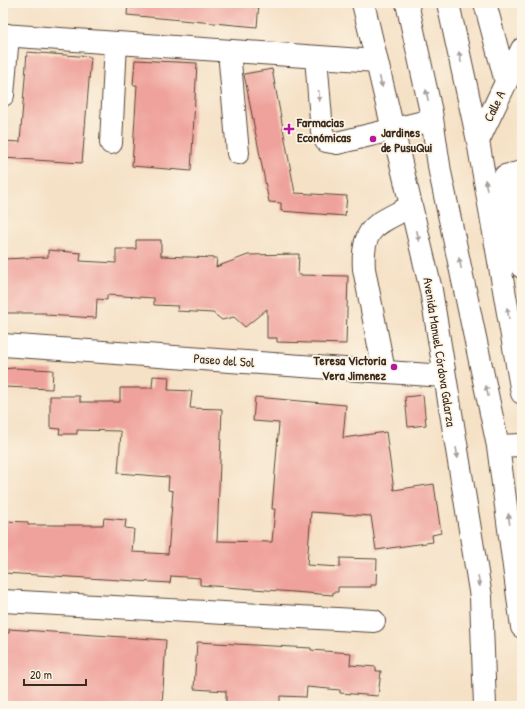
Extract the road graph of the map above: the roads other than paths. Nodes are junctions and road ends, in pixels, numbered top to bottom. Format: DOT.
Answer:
graph roads {
  1 [pos="407,3"];
  2 [pos="448,3"];
  3 [pos="485,3"];
  4 [pos="361,6"];
  5 [pos="6,35"];
  6 [pos="116,43"];
  7 [pos="522,49"];
  8 [pos="230,51"];
  9 [pos="316,57"];
  10 [pos="376,61"];
  11 [pos="506,82"];
  12 [pos="3,95"];
  13 [pos="432,120"];
  14 [pos="394,130"];
  15 [pos="478,141"];
  16 [pos="111,143"];
  17 [pos="238,153"];
  18 [pos="522,172"];
  19 [pos="411,206"];
  20 [pos="522,267"];
  21 [pos="3,345"];
  22 [pos="384,371"];
  23 [pos="444,376"];
  24 [pos="522,393"];
  25 [pos="522,445"];
  26 [pos="498,446"];
  27 [pos="3,601"];
  28 [pos="374,621"];
  29 [pos="522,627"];
  30 [pos="485,706"];
  13 -- 1 [label="street, one-way"];
  15 -- 2 [label="street, one-way"];
  3 -- 11 [label="street"];
  4 -- 10 [label="street, Avenida Manuel Córdova Galarza"];
  5 -- 6 [label="street"];
  5 -- 12 [label="street"];
  6 -- 8 [label="street"];
  6 -- 16 [label="street"];
  7 -- 11 [label="street, Calle A"];
  8 -- 9 [label="street"];
  8 -- 17 [label="street"];
  9 -- 10 [label="street"];
  9 -- 14 [label="street, one-way"];
  10 -- 14 [label="street, Avenida Manuel Córdova Galarza, one-way"];
  11 -- 15 [label="street, Calle A"];
  13 -- 14 [label="street"];
  26 -- 13 [label="street, one-way"];
  14 -- 19 [label="street, Avenida Manuel Córdova Galarza"];
  24 -- 15 [label="street, one-way"];
  18 -- 20 [label="street"];
  19 -- 22 [label="street"];
  19 -- 23 [label="street, Avenida Manuel Córdova Galarza, one-way"];
  21 -- 22 [label="street, Paseo del Sol"];
  22 -- 23 [label="street, Paseo del Sol"];
  23 -- 30 [label="street, Avenida Manuel Córdova Galarza, one-way"];
  25 -- 26 [label="street"];
  29 -- 26 [label="street, one-way"];
  27 -- 28 [label="street"];
}
